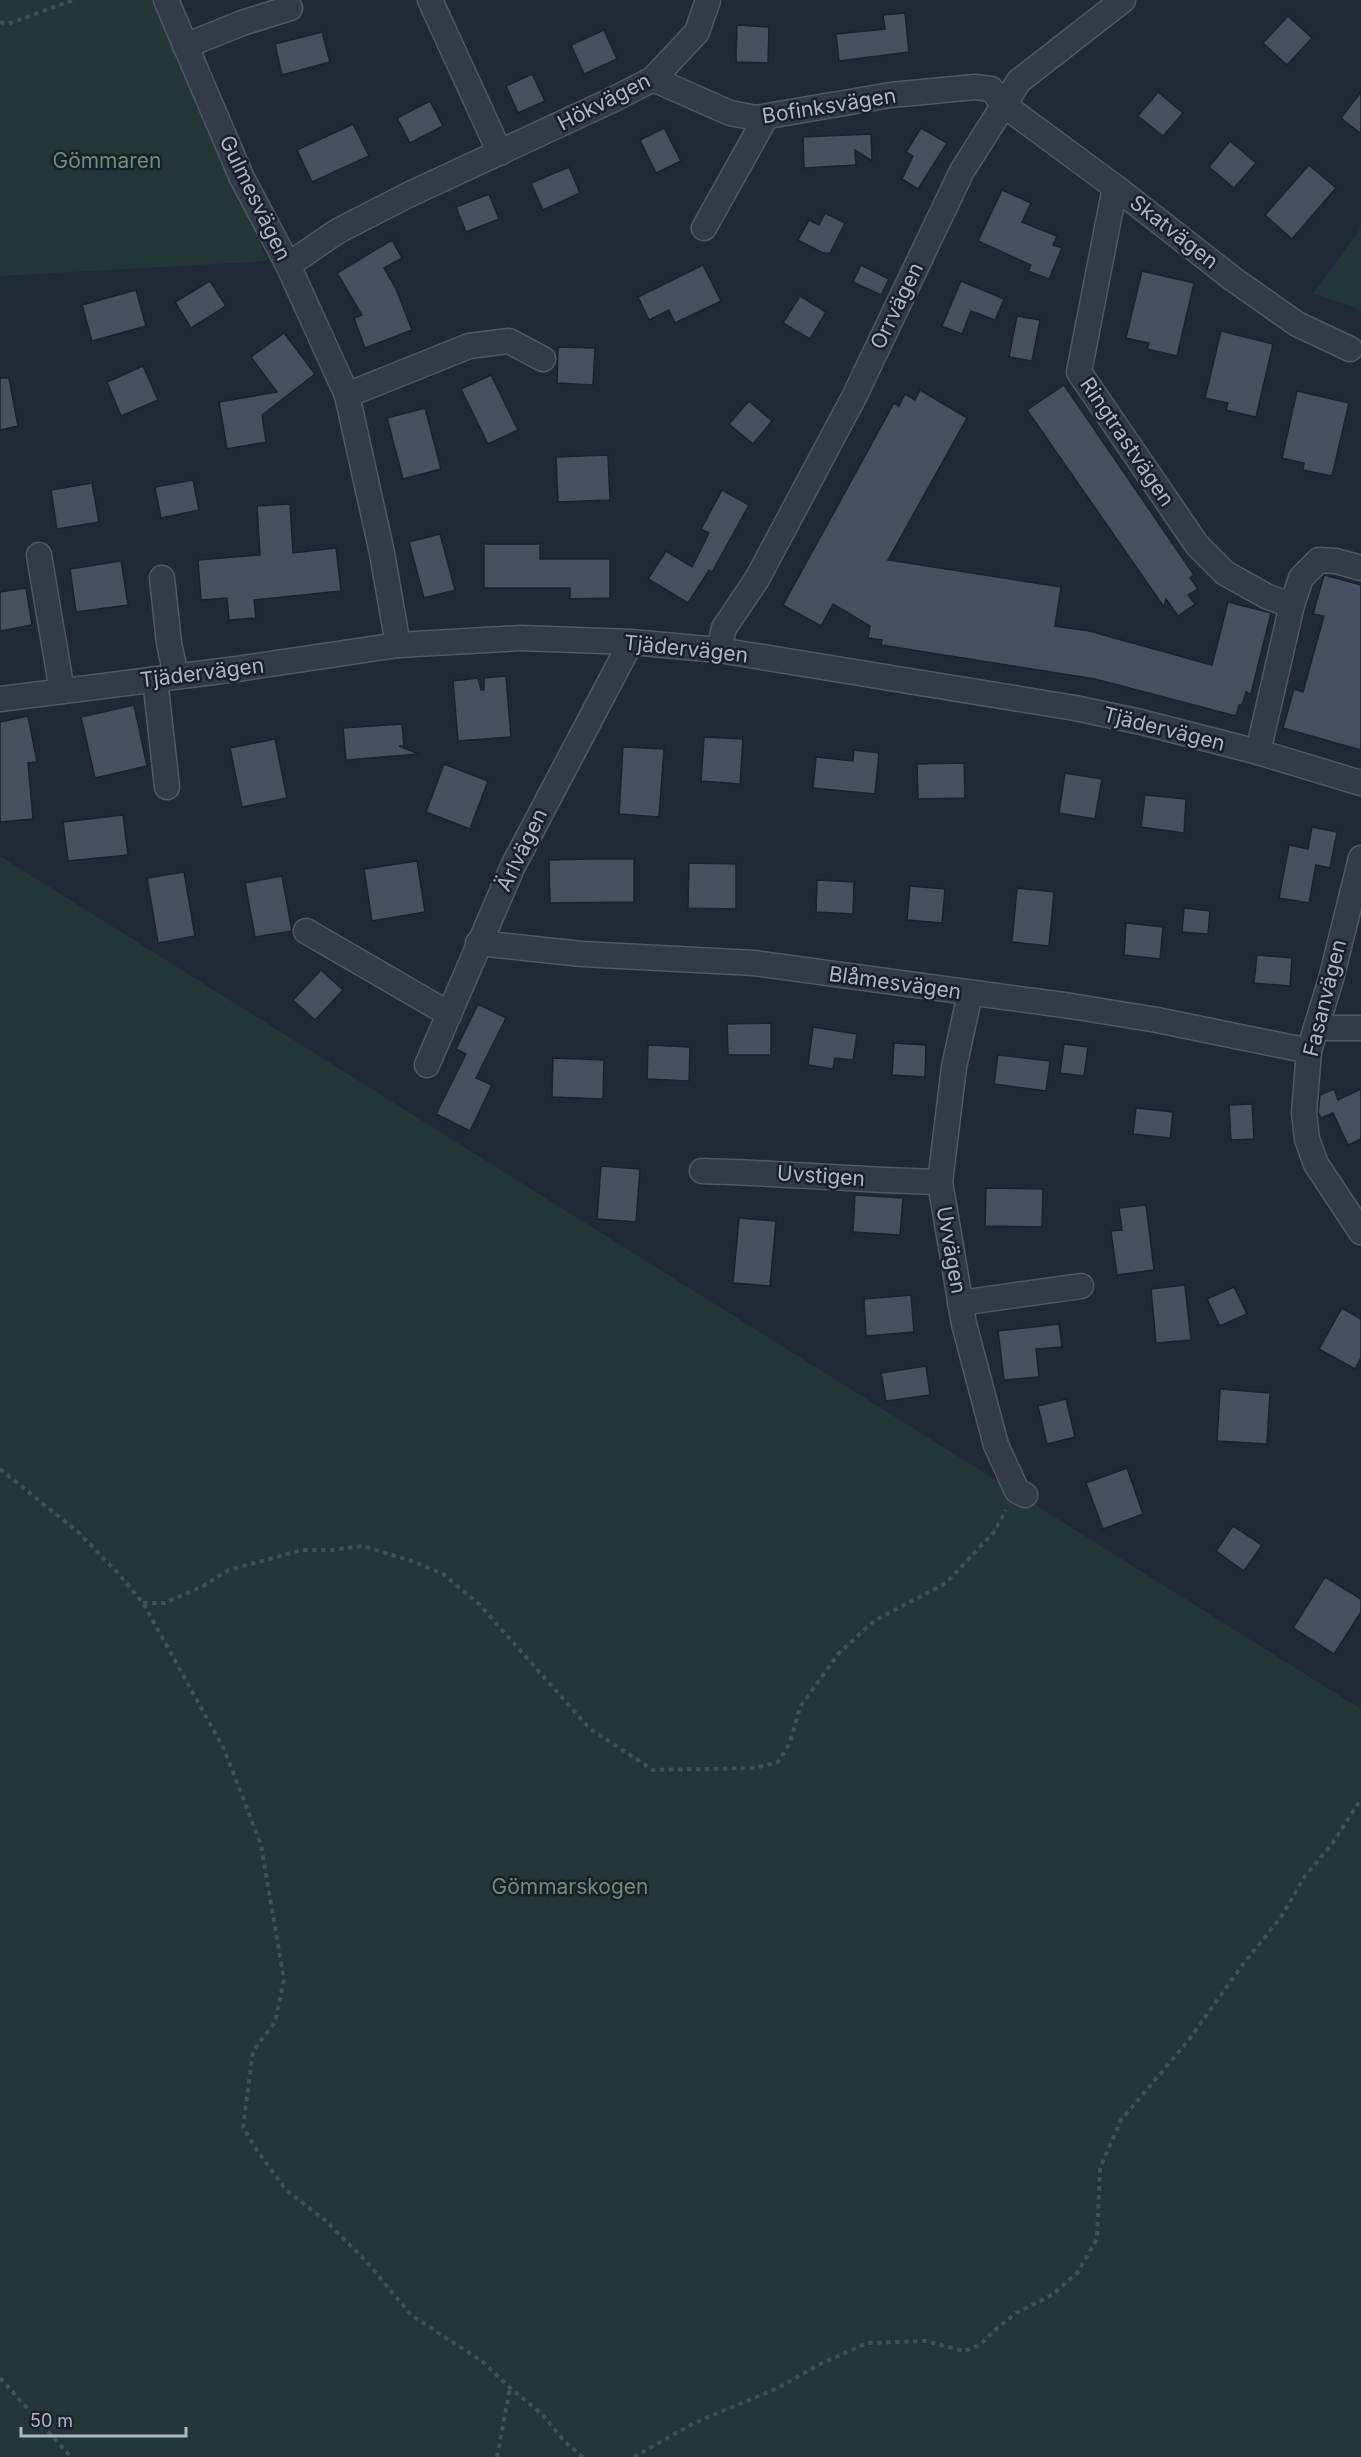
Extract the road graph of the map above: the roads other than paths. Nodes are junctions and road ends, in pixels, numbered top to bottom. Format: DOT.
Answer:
graph roads {
  1 [pos="166,0"];
  2 [pos="430,0"];
  3 [pos="708,0"];
  4 [pos="1123,0"];
  5 [pos="290,8"];
  6 [pos="185,46"];
  7 [pos="653,79"];
  8 [pos="1005,106"];
  9 [pos="766,117"];
  10 [pos="500,153"];
  11 [pos="1116,187"];
  12 [pos="704,228"];
  13 [pos="288,265"];
  14 [pos="1350,349"];
  15 [pos="543,359"];
  16 [pos="347,395"];
  17 [pos="39,555"];
  18 [pos="1361,568"];
  19 [pos="162,578"];
  20 [pos="1292,605"];
  21 [pos="631,642"];
  22 [pos="398,645"];
  23 [pos="719,650"];
  24 [pos="166,678"];
  25 [pos="62,691"];
  26 [pos="0,699"];
  27 [pos="1258,752"];
  28 [pos="1361,783"];
  29 [pos="167,787"];
  30 [pos="1361,858"];
  31 [pos="306,931"];
  32 [pos="478,943"];
  33 [pos="970,994"];
  34 [pos="449,1014"];
  35 [pos="1316,1028"];
  36 [pos="1361,1028"];
  37 [pos="1309,1051"];
  38 [pos="427,1065"];
  39 [pos="702,1171"];
  40 [pos="939,1182"];
  41 [pos="1361,1232"];
  42 [pos="1081,1286"];
  43 [pos="960,1303"];
  44 [pos="1021,1493"];
  1 -- 6 [label="street, Gulmesvägen"];
  2 -- 10 [label="street"];
  3 -- 7 [label="street, Hökvägen"];
  4 -- 8 [label="street, Orrvägen"];
  5 -- 6 [label="street"];
  6 -- 13 [label="street, Gulmesvägen"];
  7 -- 9 [label="street, Bofinksvägen"];
  7 -- 10 [label="street, Hökvägen"];
  8 -- 9 [label="street, Bofinksvägen"];
  8 -- 11 [label="street, Skatvägen"];
  8 -- 23 [label="street, Orrvägen"];
  9 -- 12 [label="street"];
  10 -- 13 [label="street, Hökvägen"];
  11 -- 14 [label="street, Skatvägen"];
  11 -- 20 [label="street, Ringtrastvägen"];
  13 -- 16 [label="street, Gulmesvägen"];
  15 -- 16 [label="street"];
  16 -- 22 [label="street, Gulmesvägen"];
  17 -- 25 [label="street"];
  18 -- 20 [label="street"];
  19 -- 24 [label="street"];
  20 -- 27 [label="street"];
  21 -- 22 [label="street, Tjädervägen"];
  21 -- 23 [label="street, Tjädervägen"];
  21 -- 32 [label="street, Ärlvägen"];
  22 -- 24 [label="street, Tjädervägen"];
  23 -- 27 [label="street, Tjädervägen"];
  24 -- 25 [label="street, Tjädervägen"];
  24 -- 29 [label="street"];
  25 -- 26 [label="street, Tjädervägen"];
  27 -- 28 [label="street, Tjädervägen"];
  30 -- 35 [label="street, Fasanvägen"];
  31 -- 34 [label="street"];
  32 -- 33 [label="street, Blåmesvägen"];
  32 -- 34 [label="street, Ärlvägen"];
  33 -- 37 [label="street, Blåmesvägen"];
  33 -- 40 [label="street, Uvvägen"];
  34 -- 38 [label="street, Ärlvägen"];
  35 -- 36 [label="street"];
  35 -- 37 [label="street, Fasanvägen"];
  37 -- 41 [label="street, Fasanvägen"];
  39 -- 40 [label="street, Uvstigen"];
  40 -- 43 [label="street, Uvvägen"];
  42 -- 43 [label="street"];
  43 -- 44 [label="street, Uvvägen"];
}
